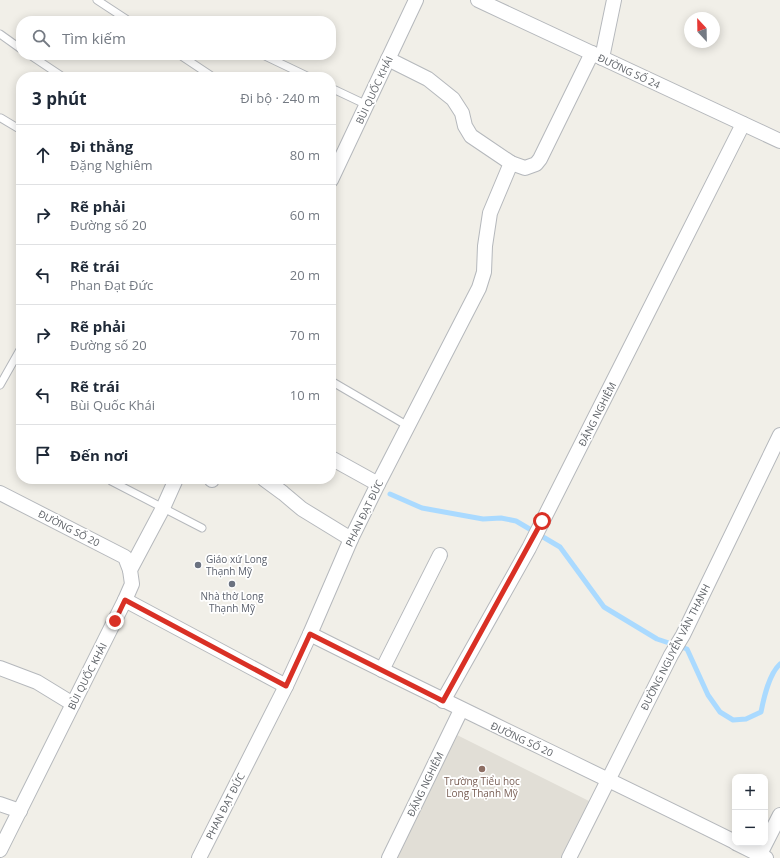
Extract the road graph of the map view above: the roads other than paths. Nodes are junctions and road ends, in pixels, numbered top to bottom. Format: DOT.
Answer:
graph roads {
  1 [pos="97,0"];
  2 [pos="416,0"];
  3 [pos="478,0"];
  4 [pos="614,0"];
  5 [pos="121,16"];
  6 [pos="0,34"];
  7 [pos="16,45"];
  8 [pos="597,56"];
  9 [pos="388,59"];
  10 [pos="38,60"];
  11 [pos="188,60"];
  12 [pos="273,60"];
  13 [pos="56,72"];
  14 [pos="206,72"];
  15 [pos="299,72"];
  16 [pos="336,90"];
  17 [pos="367,105"];
  18 [pos="1,118"];
  19 [pos="743,124"];
  20 [pos="16,127"];
  21 [pos="780,141"];
  22 [pos="511,163"];
  23 [pos="336,170"];
  24 [pos="16,357"];
  25 [pos="336,384"];
  26 [pos="0,385"];
  27 [pos="408,426"];
  28 [pos="780,435"];
  29 [pos="336,461"];
  30 [pos="378,483"];
  31 [pos="117,484"];
  32 [pos="174,484"];
  33 [pos="272,484"];
  34 [pos="0,493"];
  35 [pos="163,508"];
  36 [pos="202,528"];
  37 [pos="351,539"];
  38 [pos="440,555"];
  39 [pos="130,570"];
  40 [pos="125,600"];
  41 [pos="310,634"];
  42 [pos="0,668"];
  43 [pos="382,670"];
  44 [pos="286,686"];
  45 [pos="443,701"];
  46 [pos="73,704"];
  47 [pos="461,710"];
  48 [pos="607,779"];
  49 [pos="0,804"];
  50 [pos="20,811"];
  51 [pos="780,815"];
  52 [pos="732,841"];
  53 [pos="741,846"];
  54 [pos="0,850"];
  55 [pos="761,857"];
  56 [pos="199,858"];
  57 [pos="389,858"];
  58 [pos="569,858"];
  1 -- 5 [label="lane"];
  2 -- 9 [label="street, BÙI QUỐC KHÁI"];
  3 -- 8 [label="street, ĐƯỜNG SỐ 24"];
  4 -- 8 [label="street"];
  6 -- 7 [label="lane"];
  8 -- 19 [label="street, ĐƯỜNG SỐ 24"];
  8 -- 22 [label="street"];
  9 -- 17 [label="street, BÙI QUỐC KHÁI"];
  9 -- 22 [label="street"];
  10 -- 13 [label="lane"];
  11 -- 14 [label="lane"];
  12 -- 15 [label="lane"];
  16 -- 17 [label="lane"];
  17 -- 23 [label="street, BÙI QUỐC KHÁI"];
  18 -- 20 [label="lane"];
  19 -- 21 [label="street, ĐƯỜNG SỐ 24"];
  19 -- 45 [label="street, ĐẶNG NGHIÊM"];
  22 -- 27 [label="street, PHAN ĐẠT ĐỨC"];
  24 -- 26 [label="lane"];
  25 -- 27 [label="lane"];
  27 -- 30 [label="street, PHAN ĐẠT ĐỨC"];
  28 -- 48 [label="street, ĐƯỜNG NGUYỄN VĂN THẠNH"];
  29 -- 30 [label="street"];
  30 -- 37 [label="street, PHAN ĐẠT ĐỨC"];
  31 -- 35 [label="lane"];
  32 -- 35 [label="street, BÙI QUỐC KHÁI"];
  33 -- 37 [label="street"];
  34 -- 39 [label="street, ĐƯỜNG SỐ 20"];
  35 -- 36 [label="lane"];
  35 -- 39 [label="street, BÙI QUỐC KHÁI"];
  37 -- 41 [label="street, PHAN ĐẠT ĐỨC"];
  38 -- 43 [label="street"];
  39 -- 40 [label="street, BÙI QUỐC KHÁI"];
  40 -- 44 [label="street"];
  40 -- 46 [label="street, BÙI QUỐC KHÁI"];
  41 -- 43 [label="street, ĐƯỜNG SỐ 20"];
  41 -- 44 [label="street, PHAN ĐẠT ĐỨC"];
  42 -- 46 [label="street"];
  43 -- 45 [label="street, ĐƯỜNG SỐ 20"];
  44 -- 56 [label="street, PHAN ĐẠT ĐỨC"];
  45 -- 47 [label="street, ĐƯỜNG SỐ 20"];
  46 -- 50 [label="street, BÙI QUỐC KHÁI"];
  47 -- 48 [label="street, ĐƯỜNG SỐ 20"];
  47 -- 57 [label="street, ĐẶNG NGHIÊM"];
  48 -- 52 [label="street, ĐƯỜNG SỐ 20"];
  48 -- 58 [label="street, ĐƯỜNG NGUYỄN VĂN THẠNH"];
  49 -- 50 [label="street"];
  50 -- 54 [label="street, BÙI QUỐC KHÁI"];
  51 -- 55 [label="street"];
  53 -- 55 [label="street, ĐƯỜNG SỐ 20"];
}
